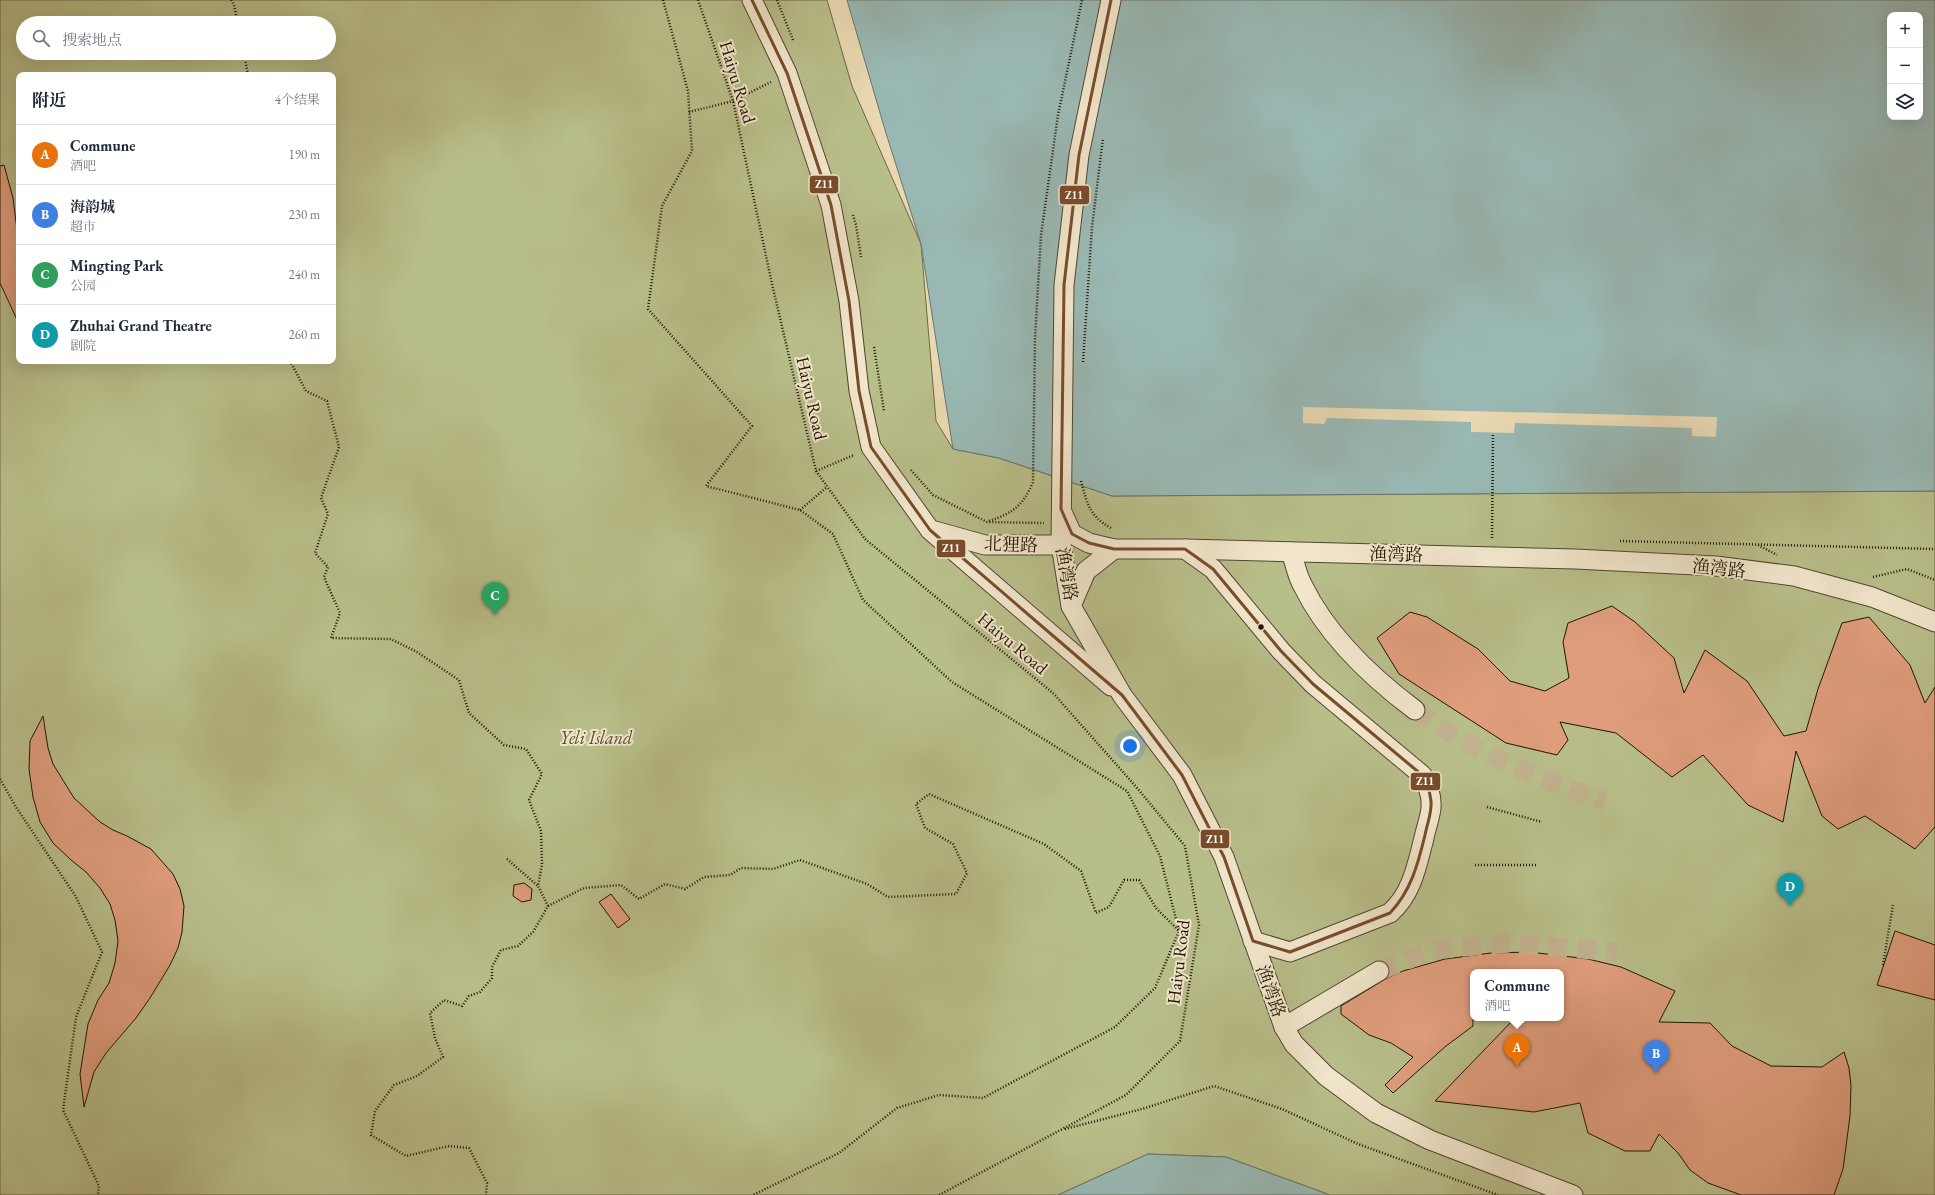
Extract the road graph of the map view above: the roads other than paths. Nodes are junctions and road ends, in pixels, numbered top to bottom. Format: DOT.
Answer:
graph roads {
  1 [pos="752,0"];
  2 [pos="1111,0"];
  3 [pos="1061,516"];
  4 [pos="930,530"];
  5 [pos="1060,545"];
  6 [pos="1114,549"];
  7 [pos="1185,549"];
  8 [pos="1291,552"];
  9 [pos="1071,606"];
  10 [pos="1935,622"];
  11 [pos="1122,695"];
  12 [pos="1415,710"];
  13 [pos="1254,942"];
  14 [pos="1379,971"];
  15 [pos="1284,1027"];
  16 [pos="1573,1195"];
  1 -- 4 [label="street"];
  2 -- 3 [label="street"];
  3 -- 5 [label="street, 渔湾路"];
  3 -- 6 [label="street, 渔湾路"];
  4 -- 5 [label="street, 北狸路"];
  4 -- 11 [label="street"];
  5 -- 9 [label="street, 渔湾路"];
  6 -- 7 [label="street, 渔湾路"];
  6 -- 9 [label="street"];
  7 -- 8 [label="street, 渔湾路"];
  7 -- 13 [label="street"];
  8 -- 10 [label="street, 渔湾路"];
  8 -- 12 [label="street"];
  9 -- 11 [label="street, 渔湾路"];
  11 -- 13 [label="street, 渔湾路"];
  13 -- 15 [label="street, 渔湾路"];
  14 -- 15 [label="street"];
  15 -- 16 [label="street, 渔湾路"];
}
